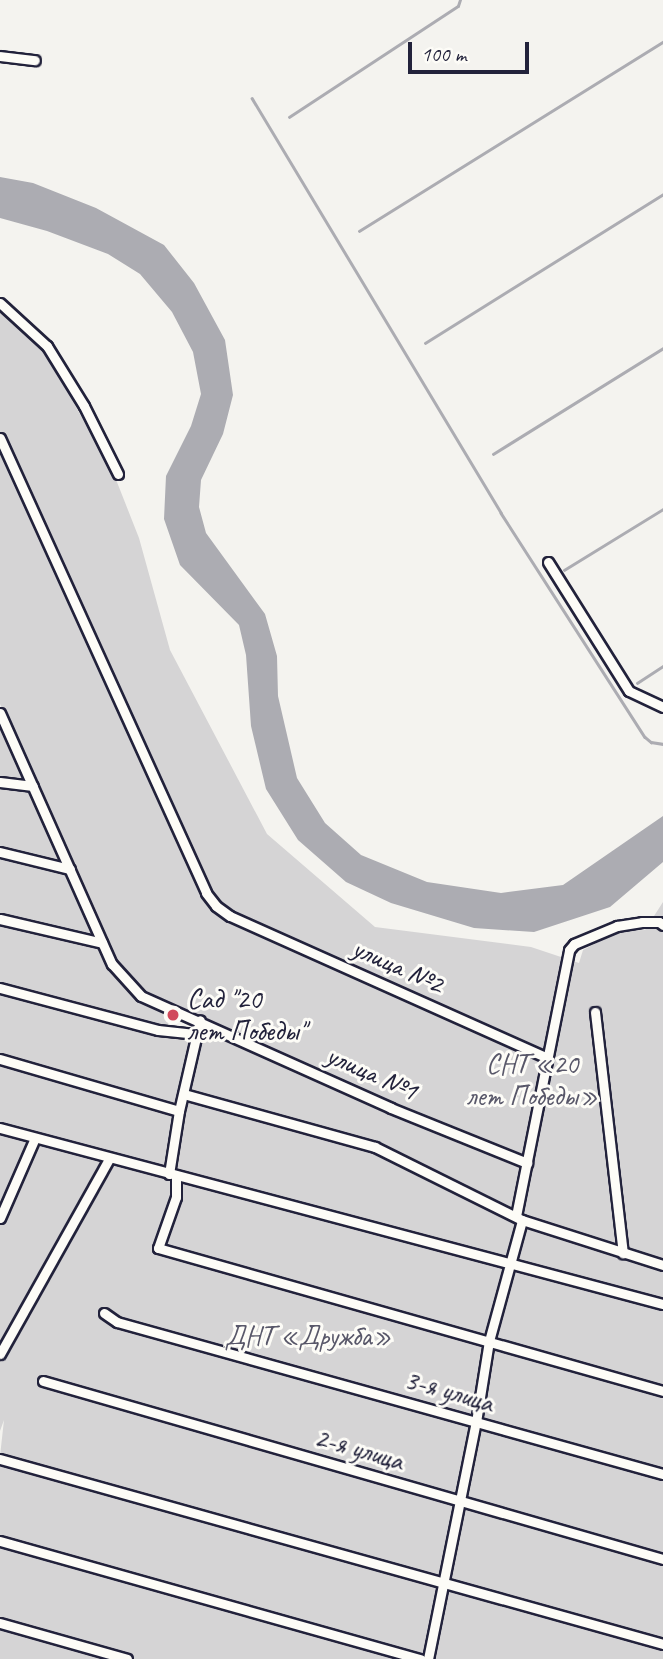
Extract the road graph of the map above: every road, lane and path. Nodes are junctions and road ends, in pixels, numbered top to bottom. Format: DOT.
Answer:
graph roads {
  1 [pos="0,56"];
  2 [pos="35,60"];
  3 [pos="0,303"];
  4 [pos="0,438"];
  5 [pos="118,474"];
  6 [pos="548,562"];
  7 [pos="663,707"];
  8 [pos="0,713"];
  9 [pos="0,782"];
  10 [pos="33,786"];
  11 [pos="0,852"];
  12 [pos="70,869"];
  13 [pos="0,919"];
  14 [pos="663,925"];
  15 [pos="102,943"];
  16 [pos="0,988"];
  17 [pos="595,1012"];
  18 [pos="200,1020"];
  19 [pos="195,1034"];
  20 [pos="547,1058"];
  21 [pos="0,1059"];
  22 [pos="184,1094"];
  23 [pos="179,1111"];
  24 [pos="0,1128"];
  25 [pos="35,1138"];
  26 [pos="109,1159"];
  27 [pos="527,1163"];
  28 [pos="172,1175"];
  29 [pos="0,1218"];
  30 [pos="519,1218"];
  31 [pos="623,1253"];
  32 [pos="663,1265"];
  33 [pos="509,1266"];
  34 [pos="663,1304"];
  35 [pos="104,1313"];
  36 [pos="489,1341"];
  37 [pos="0,1354"];
  38 [pos="43,1381"];
  39 [pos="663,1391"];
  40 [pos="477,1422"];
  41 [pos="0,1459"];
  42 [pos="663,1474"];
  43 [pos="461,1502"];
  44 [pos="0,1541"];
  45 [pos="663,1559"];
  46 [pos="443,1582"];
  47 [pos="0,1623"];
  48 [pos="663,1644"];
  49 [pos="127,1659"];
  50 [pos="421,1659"];
  51 [pos="428,1659"];
  1 -- 2 [label="street"];
  3 -- 5 [label="street"];
  4 -- 20 [label="street, улица №2"];
  6 -- 7 [label="street"];
  8 -- 10 [label="street, улица №1"];
  9 -- 10 [label="street"];
  10 -- 12 [label="street, улица №1"];
  11 -- 12 [label="street"];
  12 -- 15 [label="street, улица №1"];
  13 -- 15 [label="street"];
  14 -- 20 [label="street"];
  15 -- 18 [label="street, улица №1"];
  16 -- 19 [label="street"];
  17 -- 31 [label="street"];
  18 -- 19 [label="street"];
  18 -- 27 [label="street, улица №1"];
  19 -- 22 [label="street"];
  20 -- 27 [label="street"];
  21 -- 23 [label="street"];
  22 -- 23 [label="street"];
  22 -- 30 [label="street"];
  23 -- 28 [label="street"];
  24 -- 25 [label="street"];
  25 -- 26 [label="street"];
  25 -- 29 [label="street"];
  26 -- 28 [label="street"];
  26 -- 37 [label="street"];
  27 -- 30 [label="street"];
  28 -- 33 [label="street"];
  28 -- 36 [label="street"];
  30 -- 31 [label="street"];
  30 -- 33 [label="street"];
  31 -- 32 [label="street"];
  33 -- 34 [label="street"];
  33 -- 36 [label="street"];
  35 -- 40 [label="street, 3-я улица"];
  36 -- 39 [label="street"];
  36 -- 40 [label="street"];
  38 -- 43 [label="street, 2-я улица"];
  40 -- 42 [label="street, 3-я улица"];
  40 -- 43 [label="street"];
  41 -- 46 [label="street"];
  43 -- 45 [label="street, 2-я улица"];
  43 -- 46 [label="street"];
  44 -- 50 [label="street"];
  46 -- 48 [label="street"];
  46 -- 51 [label="street"];
  47 -- 49 [label="street"];
}
